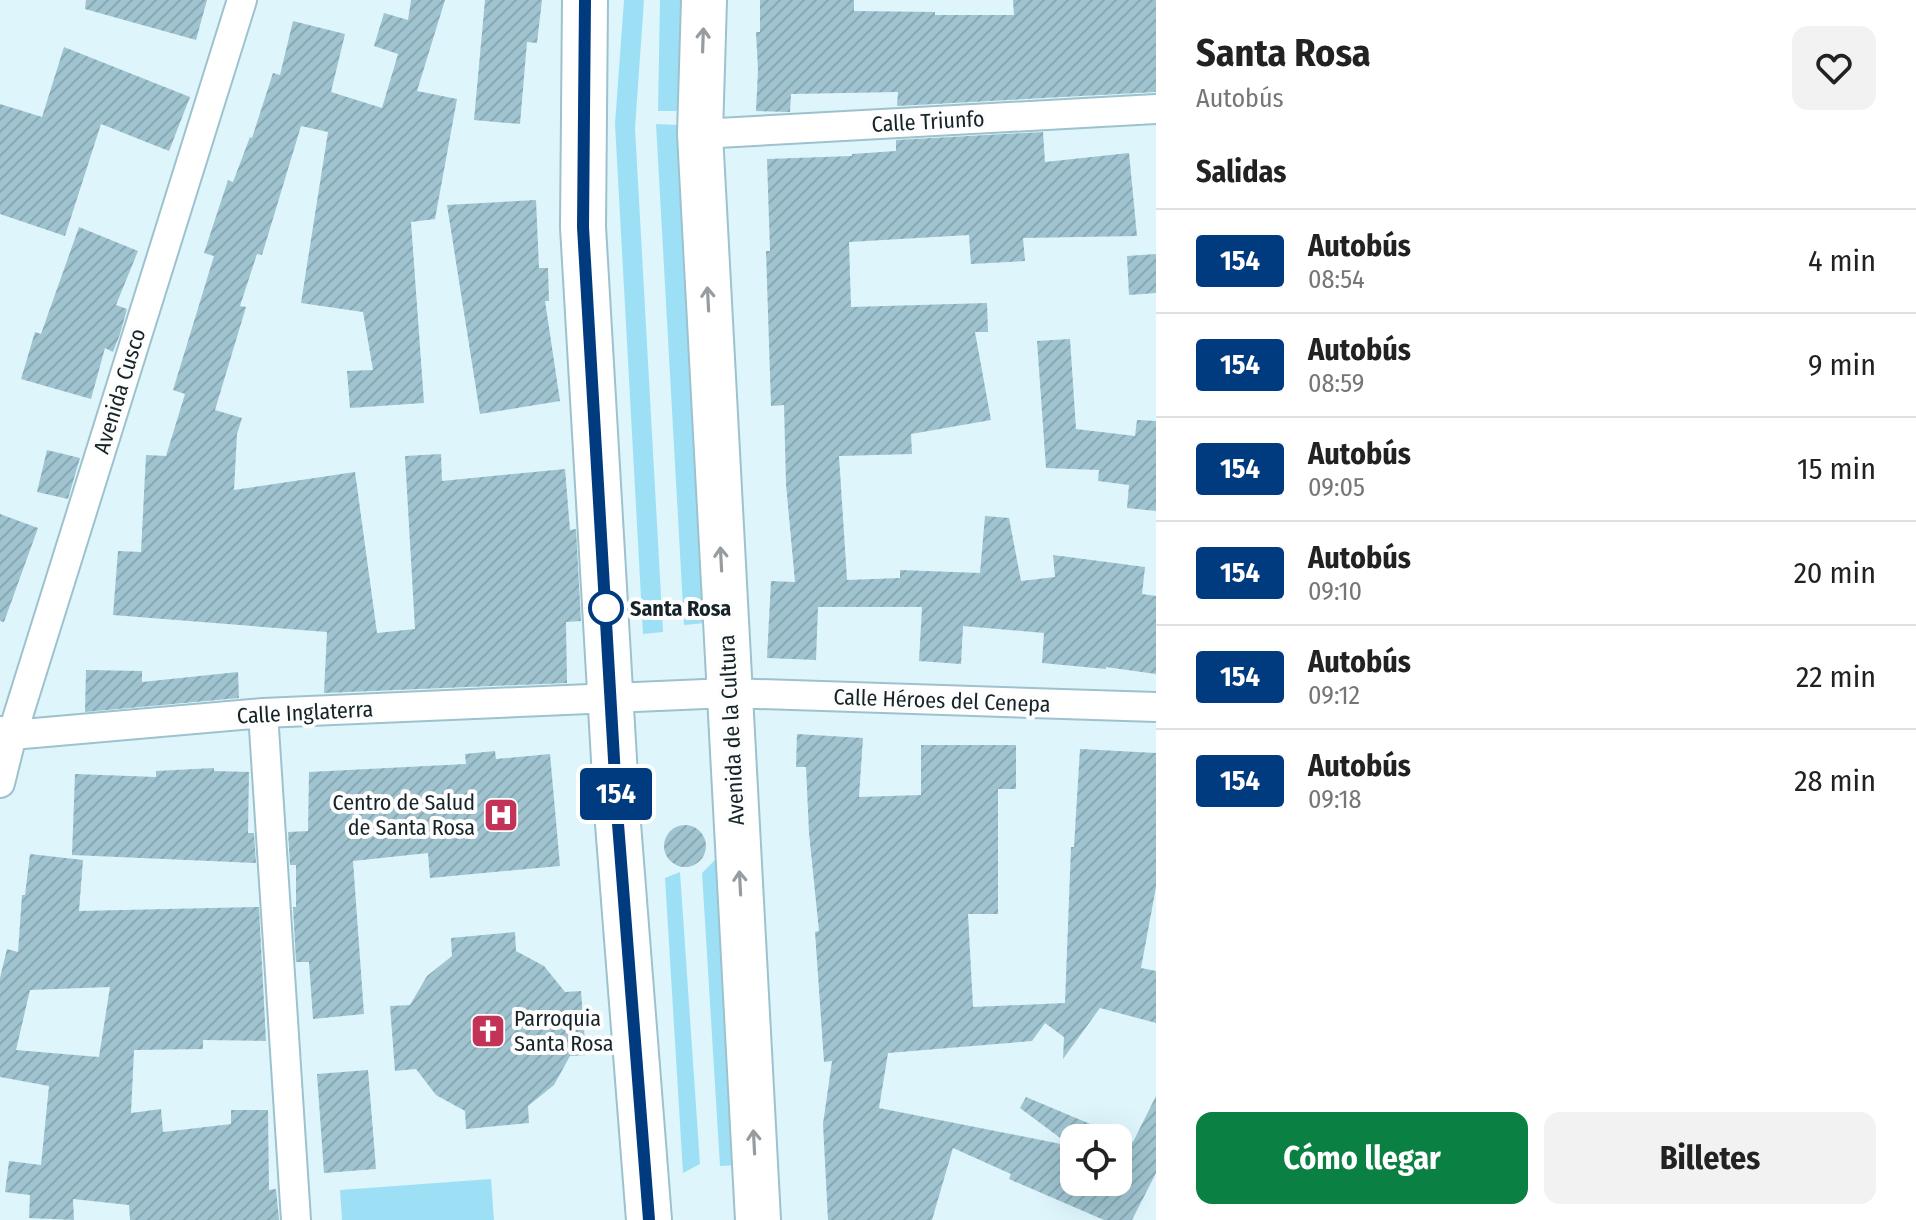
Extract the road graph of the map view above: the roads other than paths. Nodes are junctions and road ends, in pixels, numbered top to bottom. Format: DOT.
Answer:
graph roads {
  1 [pos="242,0"];
  2 [pos="585,0"];
  3 [pos="704,0"];
  4 [pos="1156,109"];
  5 [pos="700,134"];
  6 [pos="728,693"];
  7 [pos="611,699"];
  8 [pos="1156,707"];
  9 [pos="263,713"];
  10 [pos="6,733"];
  11 [pos="0,783"];
  12 [pos="296,1220"];
  13 [pos="649,1220"];
  14 [pos="758,1220"];
  1 -- 10 [label="street, Avenida Cusco"];
  2 -- 7 [label="highway"];
  5 -- 3 [label="highway, Avenida de la Cultura, one-way"];
  4 -- 5 [label="street, Calle Triunfo"];
  6 -- 5 [label="highway, Avenida de la Cultura, one-way"];
  6 -- 7 [label="street, Calle Héroes del Cenepa"];
  6 -- 8 [label="street, Calle Héroes del Cenepa"];
  14 -- 6 [label="highway, Avenida de la Cultura, one-way"];
  7 -- 9 [label="street, Calle Inglaterra"];
  7 -- 13 [label="highway"];
  9 -- 10 [label="street, Calle Inglaterra"];
  9 -- 12 [label="street"];
  10 -- 11 [label="street, Avenida Cusco"];
}
